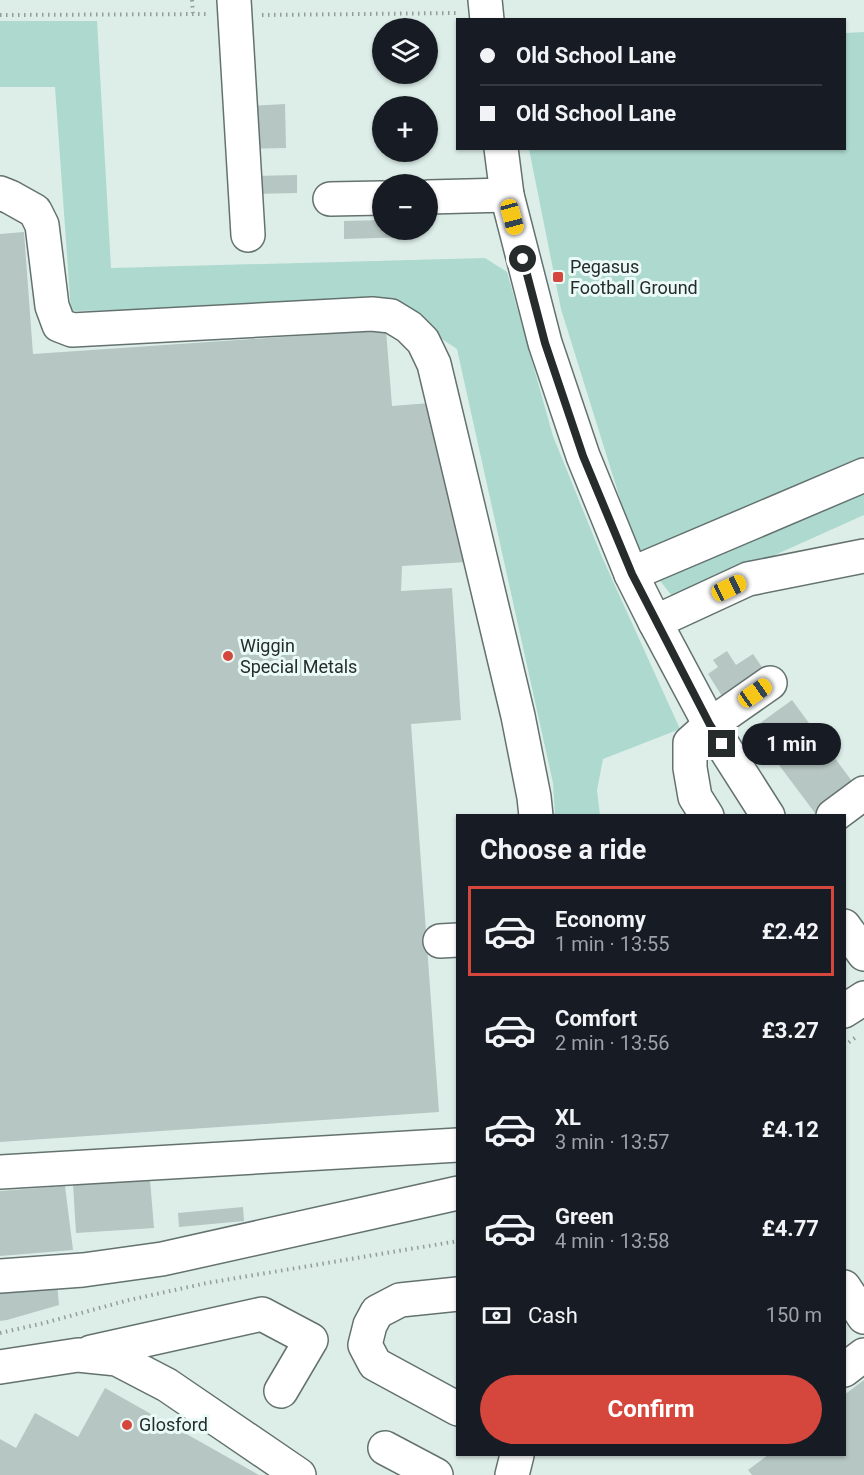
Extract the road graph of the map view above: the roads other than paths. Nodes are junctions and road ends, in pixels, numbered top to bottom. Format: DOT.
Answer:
graph roads {
  1 [pos="234,0"];
  2 [pos="484,0"];
  3 [pos="487,18"];
  4 [pos="501,150"];
  5 [pos="0,194"];
  6 [pos="507,195"];
  7 [pos="438,197"];
  8 [pos="372,198"];
  9 [pos="330,199"];
  10 [pos="248,235"];
  11 [pos="864,475"];
  12 [pos="864,556"];
  13 [pos="632,574"];
  14 [pos="656,622"];
  15 [pos="770,683"];
  16 [pos="710,725"];
  17 [pos="864,793"];
  18 [pos="536,814"];
  19 [pos="706,814"];
  20 [pos="767,814"];
  21 [pos="836,814"];
  22 [pos="846,929"];
  23 [pos="864,954"];
  24 [pos="864,998"];
  25 [pos="846,1010"];
  26 [pos="456,1145"];
  27 [pos="0,1172"];
  28 [pos="456,1192"];
  29 [pos="0,1276"];
  30 [pos="846,1290"];
  31 [pos="456,1293"];
  32 [pos="864,1317"];
  33 [pos="78,1355"];
  34 [pos="864,1355"];
  35 [pos="0,1367"];
  36 [pos="846,1368"];
  37 [pos="281,1391"];
  38 [pos="456,1408"];
  39 [pos="385,1448"];
  40 [pos="517,1456"];
  41 [pos="299,1475"];
  42 [pos="436,1475"];
  43 [pos="512,1475"];
  1 -- 10 [label="street"];
  2 -- 3 [label="street"];
  4 -- 6 [label="street"];
  5 -- 18 [label="street"];
  6 -- 7 [label="street"];
  6 -- 13 [label="street"];
  8 -- 9 [label="street"];
  11 -- 13 [label="street"];
  12 -- 14 [label="street"];
  13 -- 14 [label="street"];
  14 -- 16 [label="street"];
  15 -- 16 [label="street"];
  16 -- 19 [label="street"];
  16 -- 20 [label="street"];
  17 -- 21 [label="street"];
  22 -- 23 [label="street"];
  24 -- 25 [label="street"];
  26 -- 27 [label="street"];
  28 -- 29 [label="street"];
  30 -- 32 [label="street"];
  31 -- 38 [label="street"];
  33 -- 35 [label="street"];
  33 -- 37 [label="street"];
  33 -- 41 [label="street"];
  34 -- 36 [label="street"];
  39 -- 42 [label="street"];
  40 -- 43 [label="street"];
}
